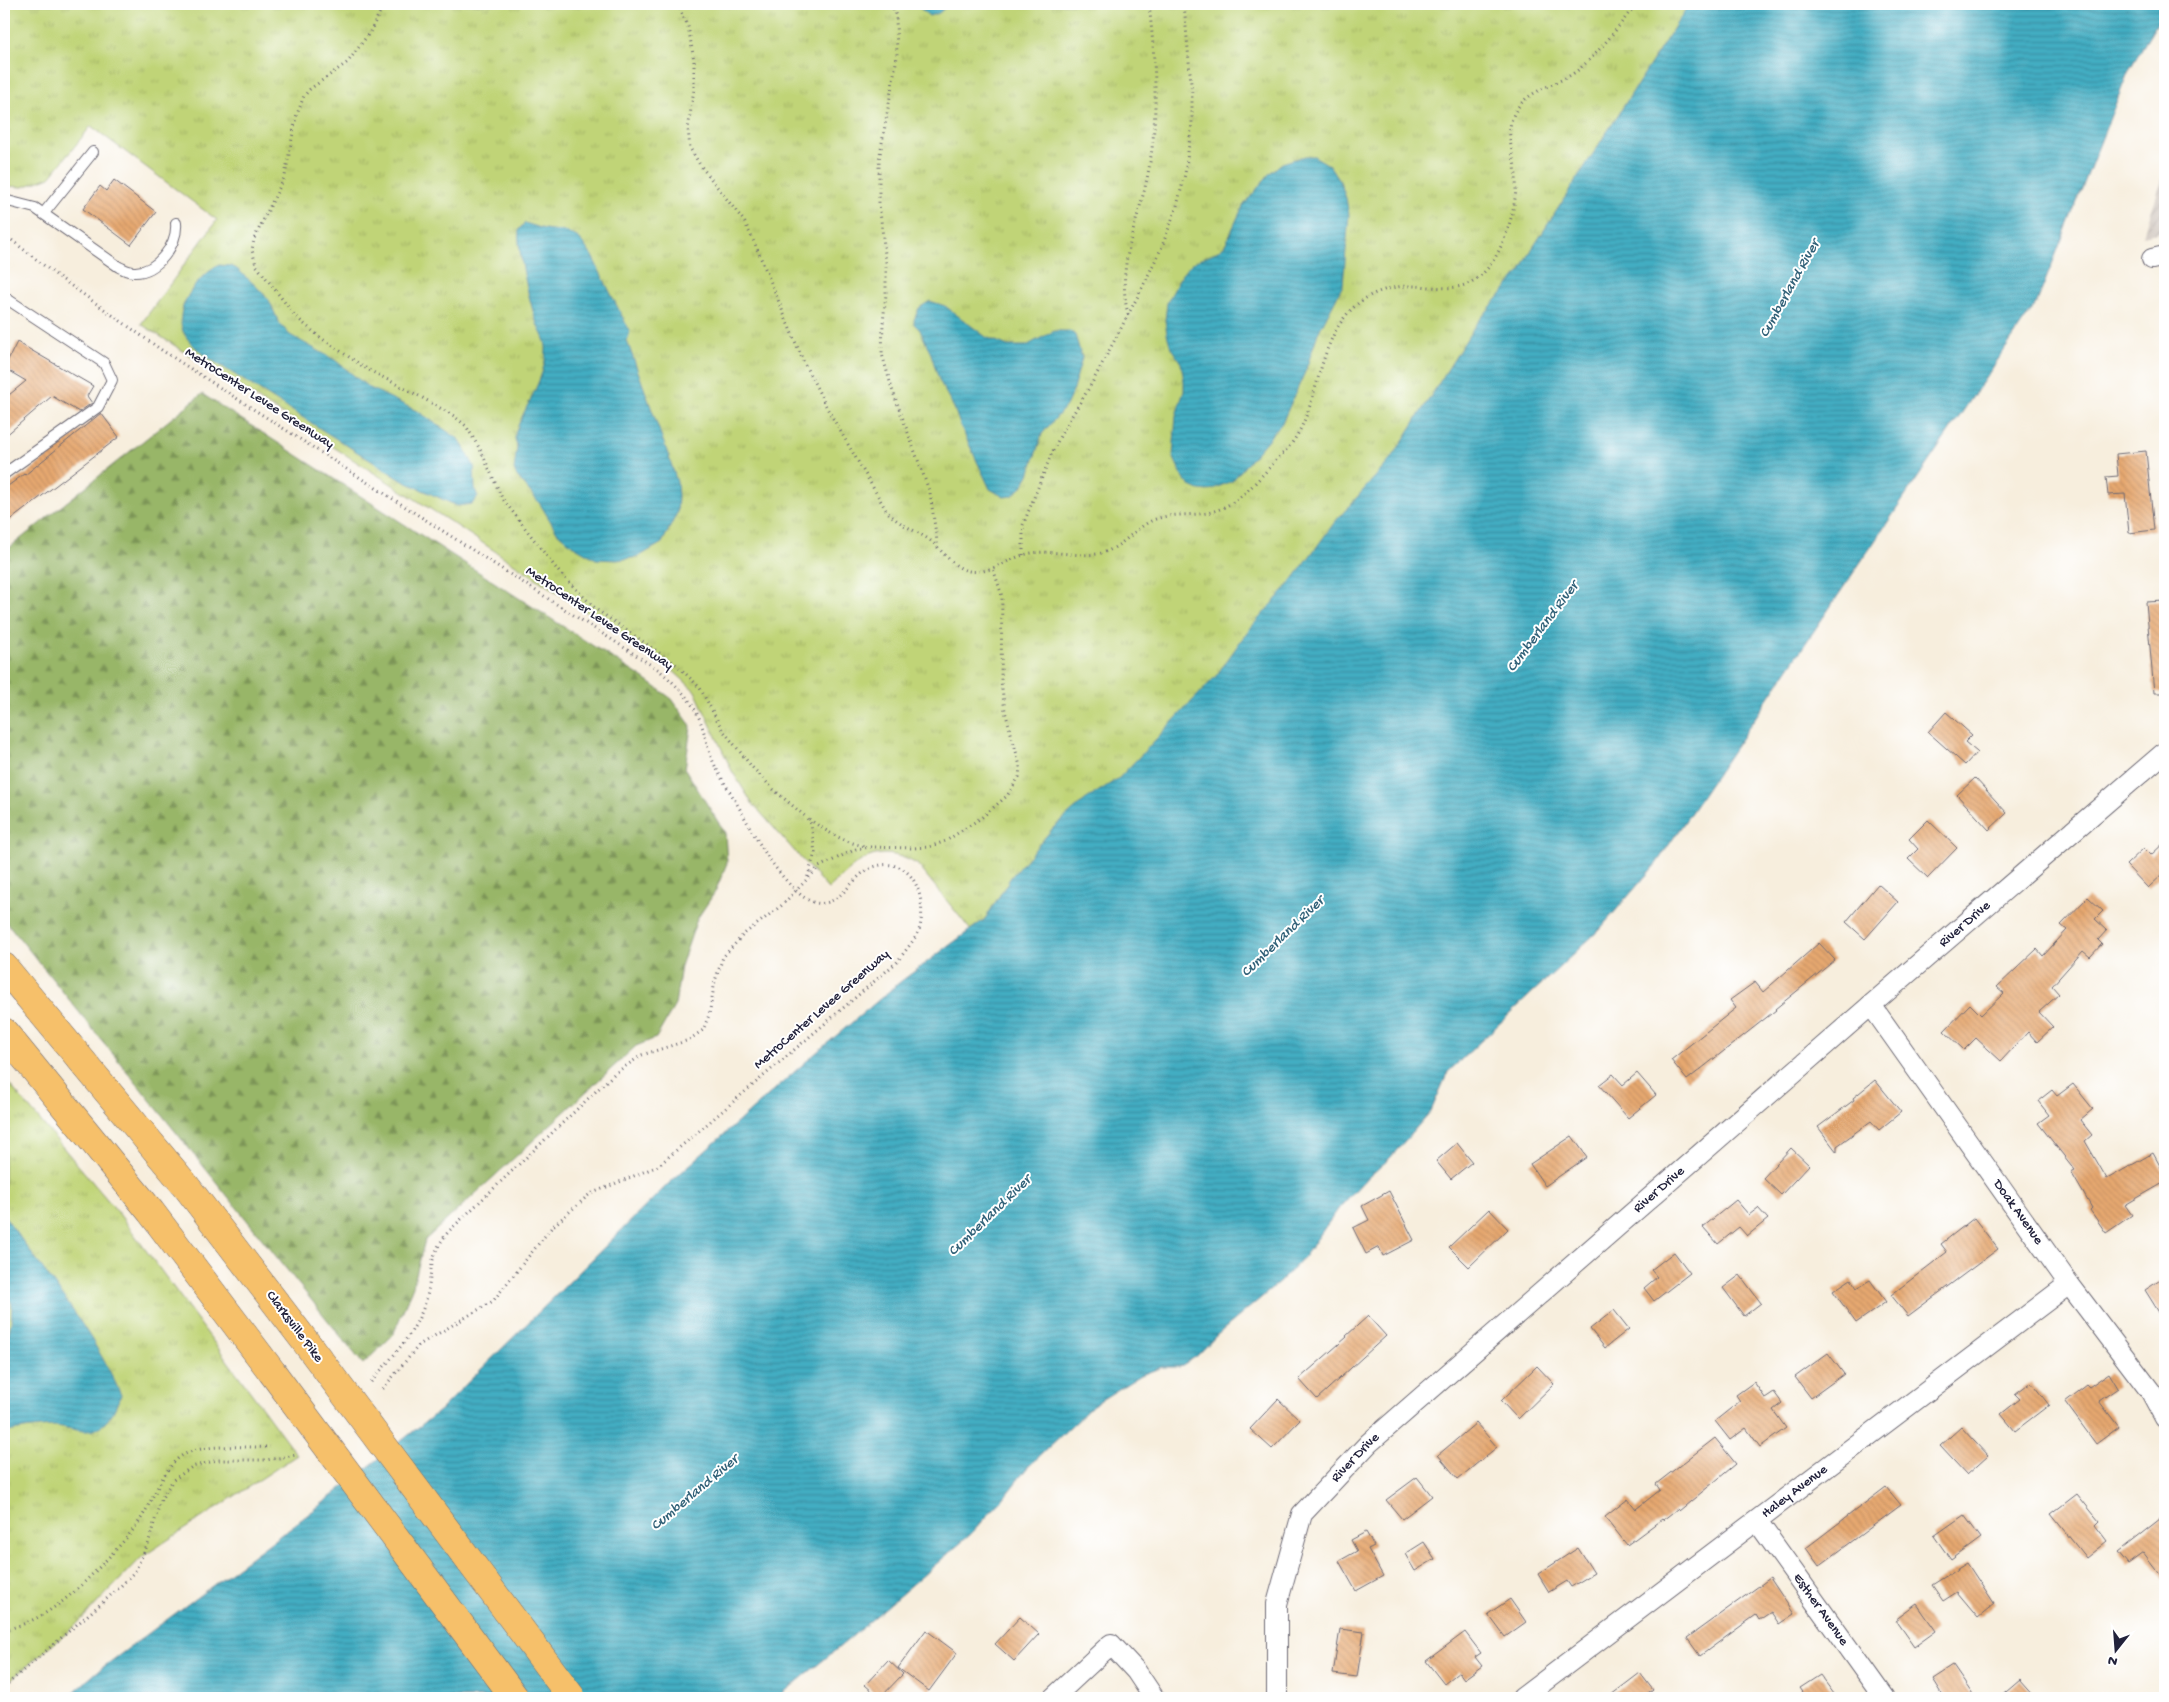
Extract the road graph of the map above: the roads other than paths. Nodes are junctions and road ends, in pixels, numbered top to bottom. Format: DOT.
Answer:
graph roads {
  1 [pos="93,152"];
  2 [pos="4,200"];
  3 [pos="44,213"];
  4 [pos="176,223"];
  5 [pos="4,297"];
  6 [pos="4,474"];
  7 [pos="2165,752"];
  8 [pos="4,966"];
  9 [pos="1870,1005"];
  10 [pos="4,1032"];
  11 [pos="2069,1284"];
  12 [pos="2165,1418"];
  13 [pos="1757,1521"];
  14 [pos="515,1698"];
  15 [pos="572,1698"];
  16 [pos="1053,1698"];
  17 [pos="1154,1698"];
  18 [pos="1277,1698"];
  19 [pos="1522,1698"];
  20 [pos="1884,1698"];
  1 -- 3 [label="lane"];
  2 -- 3 [label="lane"];
  3 -- 4 [label="lane"];
  5 -- 6 [label="lane"];
  7 -- 9 [label="street, River Drive"];
  8 -- 15 [label="main road, Clarksville Pike, bridge"];
  9 -- 11 [label="street, Doak Avenue"];
  9 -- 18 [label="street, River Drive"];
  10 -- 14 [label="main road, bridge"];
  11 -- 12 [label="street, Doak Avenue"];
  11 -- 13 [label="street, Haley Avenue"];
  13 -- 19 [label="street, Haley Avenue"];
  13 -- 20 [label="street, Esther Avenue"];
  16 -- 17 [label="street"];
}
